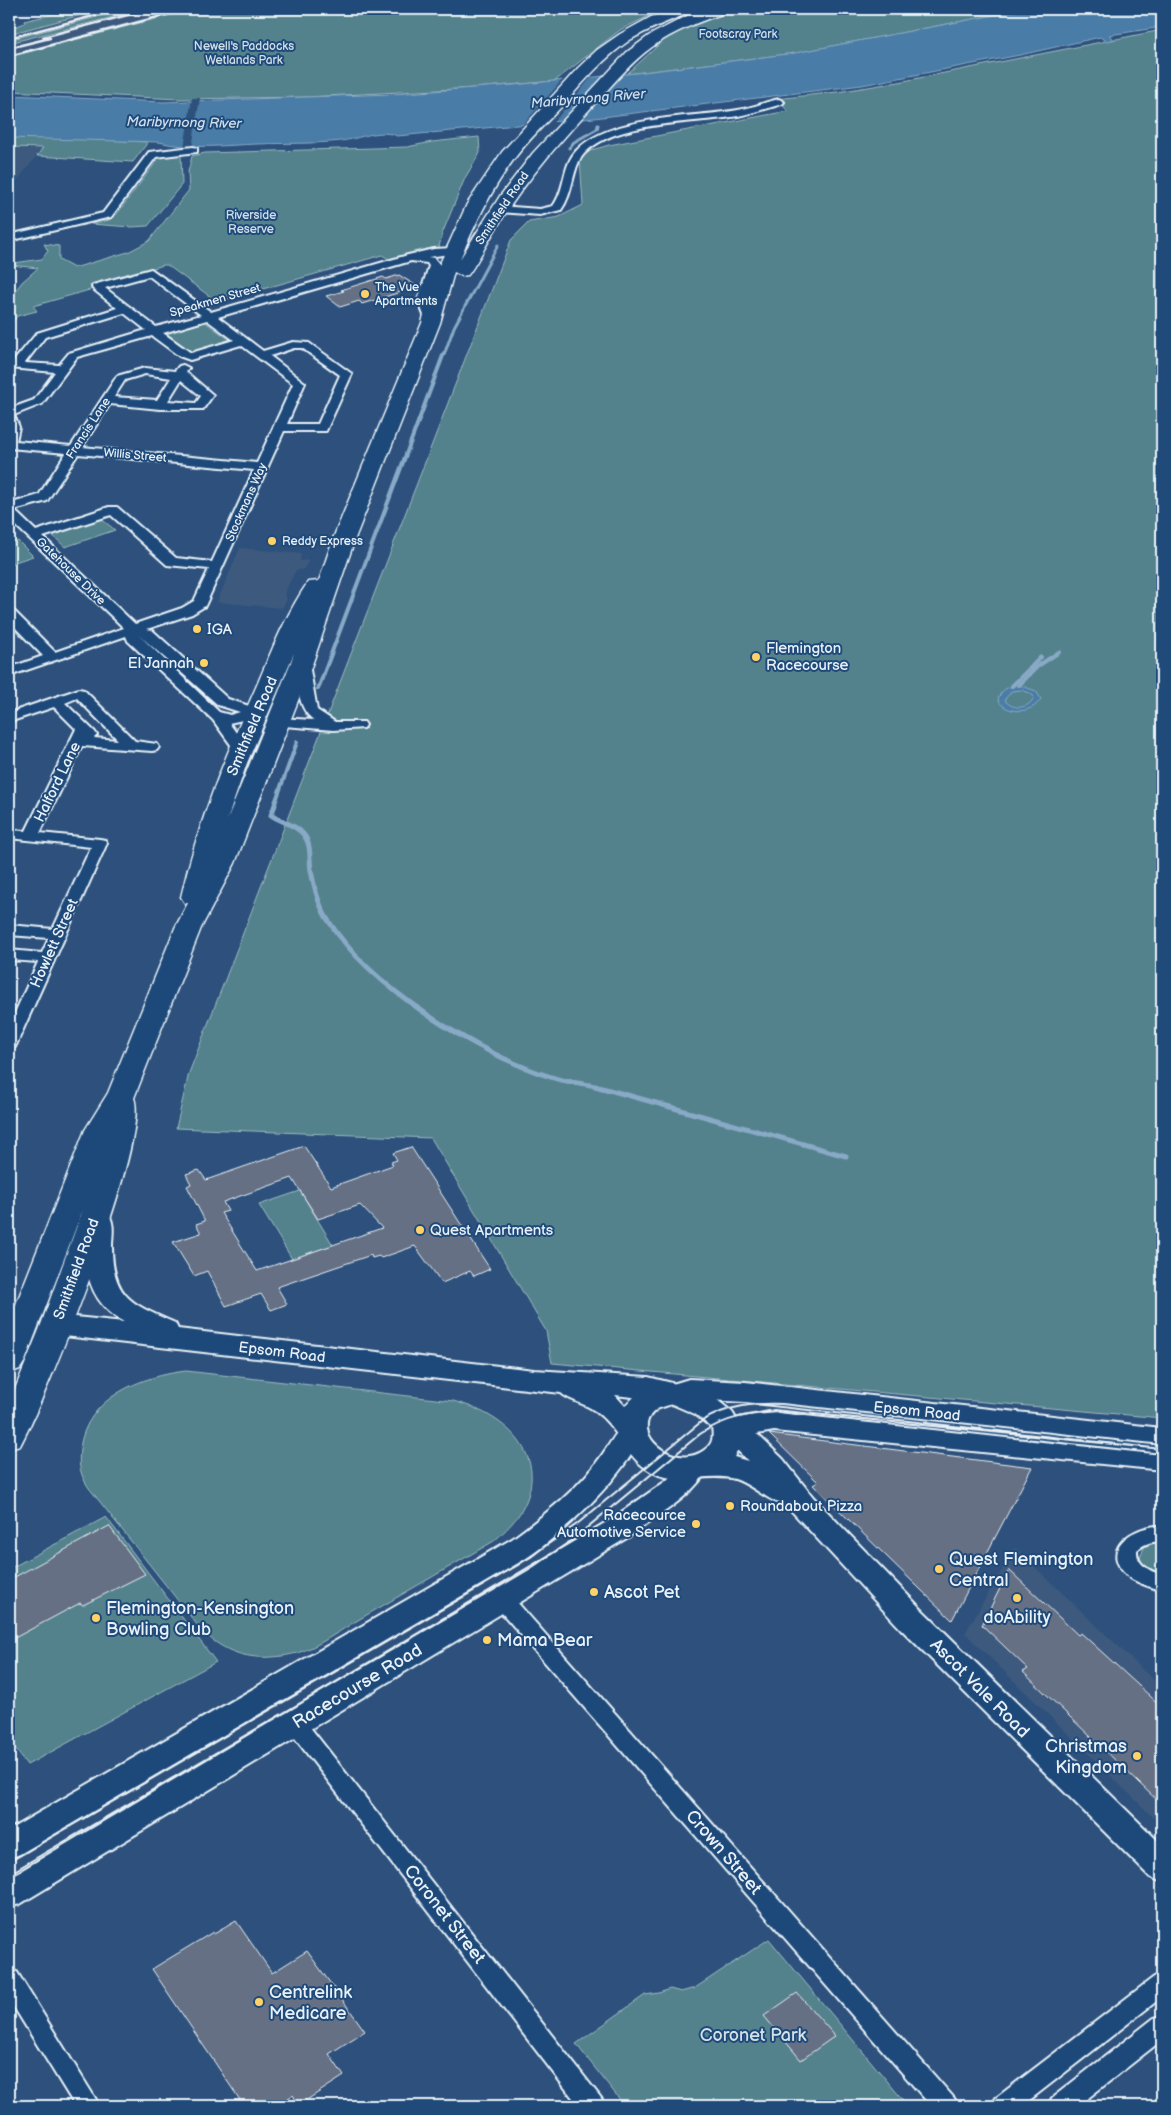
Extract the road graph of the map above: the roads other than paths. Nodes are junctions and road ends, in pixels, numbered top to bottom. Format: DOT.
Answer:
graph roads {
  1 [pos="687,9"];
  2 [pos="722,9"];
  3 [pos="782,105"];
  4 [pos="193,150"];
  5 [pos="476,204"];
  6 [pos="501,206"];
  7 [pos="9,238"];
  8 [pos="453,251"];
  9 [pos="472,252"];
  10 [pos="406,258"];
  11 [pos="151,272"];
  12 [pos="126,309"];
  13 [pos="209,316"];
  14 [pos="431,322"];
  15 [pos="154,332"];
  16 [pos="242,341"];
  17 [pos="261,355"];
  18 [pos="190,357"];
  19 [pos="13,365"];
  20 [pos="62,369"];
  21 [pos="179,374"];
  22 [pos="107,400"];
  23 [pos="160,404"];
  24 [pos="9,413"];
  25 [pos="9,417"];
  26 [pos="280,427"];
  27 [pos="9,444"];
  28 [pos="74,450"];
  29 [pos="261,466"];
  30 [pos="103,500"];
  31 [pos="9,510"];
  32 [pos="93,517"];
  33 [pos="34,536"];
  34 [pos="345,536"];
  35 [pos="217,566"];
  36 [pos="9,614"];
  37 [pos="132,630"];
  38 [pos="52,657"];
  39 [pos="179,662"];
  40 [pos="302,662"];
  41 [pos="164,668"];
  42 [pos="9,672"];
  43 [pos="56,701"];
  44 [pos="273,712"];
  45 [pos="216,715"];
  46 [pos="9,718"];
  47 [pos="359,725"];
  48 [pos="333,726"];
  49 [pos="80,734"];
  50 [pos="131,745"];
  51 [pos="152,747"];
  52 [pos="241,749"];
  53 [pos="31,836"];
  54 [pos="10,837"];
  55 [pos="188,928"];
  56 [pos="9,930"];
  57 [pos="58,934"];
  58 [pos="9,955"];
  59 [pos="47,958"];
  60 [pos="9,1043"];
  61 [pos="122,1094"];
  62 [pos="114,1151"];
  63 [pos="80,1177"];
  64 [pos="101,1200"];
  65 [pos="16,1321"];
  66 [pos="56,1325"];
  67 [pos="190,1341"];
  68 [pos="9,1361"];
  69 [pos="556,1382"];
  70 [pos="672,1394"];
  71 [pos="728,1431"];
  72 [pos="632,1432"];
  73 [pos="9,1437"];
  74 [pos="1162,1438"];
  75 [pos="1162,1460"];
  76 [pos="698,1466"];
  77 [pos="802,1505"];
  78 [pos="1162,1534"];
  79 [pos="1162,1583"];
  80 [pos="502,1599"];
  81 [pos="271,1694"];
  82 [pos="295,1723"];
  83 [pos="9,1845"];
  84 [pos="1158,1855"];
  85 [pos="9,1894"];
  86 [pos="9,1979"];
  87 [pos="1162,1984"];
  88 [pos="1162,2026"];
  89 [pos="88,2106"];
  90 [pos="593,2106"];
  91 [pos="946,2106"];
  92 [pos="1004,2106"];
  93 [pos="1060,2106"];
  1 -- 5 [label="highway, Smithfield Road"];
  2 -- 6 [label="highway, Smithfield Road"];
  3 -- 6 [label="street"];
  4 -- 7 [label="street"];
  5 -- 6 [label="highway"];
  5 -- 8 [label="highway, Smithfield Road"];
  6 -- 9 [label="highway, Smithfield Road"];
  8 -- 9 [label="highway"];
  8 -- 10 [label="street, Speakmen Street"];
  8 -- 14 [label="highway, Smithfield Road"];
  9 -- 14 [label="highway, Smithfield Road"];
  10 -- 13 [label="street, Speakmen Street"];
  10 -- 14 [label="street"];
  11 -- 12 [label="street"];
  11 -- 13 [label="street, Stockmans Way"];
  12 -- 15 [label="street"];
  12 -- 19 [label="street"];
  13 -- 15 [label="street, Speakmen Street"];
  13 -- 16 [label="street, Stockmans Way"];
  14 -- 34 [label="highway, Smithfield Road"];
  15 -- 18 [label="street"];
  15 -- 20 [label="street, Speakmen Street"];
  16 -- 17 [label="street, Stockmans Way"];
  16 -- 18 [label="street"];
  17 -- 26 [label="street, Stockmans Way"];
  17 -- 26 [label="street"];
  18 -- 21 [label="street"];
  19 -- 20 [label="street"];
  20 -- 24 [label="street, Speakmen Street"];
  21 -- 22 [label="street, Francis Lane"];
  21 -- 23 [label="street"];
  21 -- 23 [label="street"];
  22 -- 23 [label="street"];
  22 -- 28 [label="street, Francis Lane"];
  25 -- 27 [label="street"];
  26 -- 29 [label="street, Stockmans Way"];
  27 -- 28 [label="street, Willis Street"];
  28 -- 29 [label="street, Willis Street"];
  28 -- 31 [label="street, Francis Lane"];
  29 -- 35 [label="street, Stockmans Way"];
  30 -- 32 [label="street"];
  31 -- 33 [label="street, Gatehouse Drive"];
  32 -- 33 [label="street"];
  32 -- 35 [label="street"];
  33 -- 37 [label="street, Gatehouse Drive"];
  34 -- 40 [label="highway, Smithfield Road"];
  34 -- 44 [label="highway, Smithfield Road"];
  35 -- 37 [label="street, Stockmans Way"];
  36 -- 38 [label="street"];
  37 -- 38 [label="street, Stockmans Way"];
  37 -- 39 [label="street, Gatehouse Drive"];
  37 -- 41 [label="street, Gatehouse Drive"];
  38 -- 42 [label="street, Stockmans Way"];
  39 -- 41 [label="street"];
  39 -- 44 [label="street, Gatehouse Drive"];
  40 -- 44 [label="highway, Smithfield Road"];
  40 -- 48 [label="street"];
  41 -- 45 [label="street, Gatehouse Drive"];
  43 -- 46 [label="street"];
  43 -- 49 [label="street"];
  43 -- 50 [label="street"];
  44 -- 45 [label="street"];
  44 -- 48 [label="street"];
  44 -- 52 [label="highway, Smithfield Road"];
  44 -- 55 [label="highway, Smithfield Road"];
  45 -- 52 [label="street, Gatehouse Drive"];
  47 -- 48 [label="street"];
  49 -- 50 [label="street"];
  49 -- 53 [label="street, Halford Lane"];
  50 -- 51 [label="street"];
  52 -- 55 [label="highway, Smithfield Road"];
  53 -- 54 [label="street"];
  53 -- 57 [label="street, Howlett Street"];
  55 -- 61 [label="highway, Smithfield Road"];
  56 -- 57 [label="street"];
  57 -- 59 [label="street, Howlett Street"];
  58 -- 59 [label="street"];
  59 -- 60 [label="street, Howlett Street"];
  61 -- 62 [label="highway, Smithfield Road"];
  61 -- 63 [label="highway, Smithfield Road"];
  62 -- 63 [label="highway"];
  62 -- 64 [label="highway, Smithfield Road"];
  63 -- 65 [label="highway, Smithfield Road"];
  64 -- 66 [label="highway, Smithfield Road"];
  64 -- 67 [label="main road"];
  65 -- 66 [label="highway, Epsom Road"];
  65 -- 68 [label="highway, Smithfield Road"];
  66 -- 67 [label="main road, Epsom Road"];
  66 -- 73 [label="highway, Smithfield Road"];
  67 -- 69 [label="main road, Epsom Road"];
  69 -- 70 [label="main road, Epsom Road"];
  69 -- 72 [label="main road, Epsom Road"];
  70 -- 71 [label="main road"];
  70 -- 72 [label="main road"];
  70 -- 74 [label="main road, Epsom Road"];
  71 -- 75 [label="main road, Epsom Road"];
  71 -- 76 [label="main road"];
  71 -- 77 [label="main road, Ascot Vale Road"];
  72 -- 76 [label="main road"];
  72 -- 81 [label="main road"];
  76 -- 77 [label="main road, Ascot Vale Road"];
  76 -- 80 [label="main road, Racecourse Road"];
  77 -- 84 [label="main road, Ascot Vale Road"];
  78 -- 79 [label="street"];
  80 -- 82 [label="main road, Racecourse Road"];
  80 -- 91 [label="street, Crown Street"];
  81 -- 82 [label="main road"];
  81 -- 83 [label="main road"];
  82 -- 85 [label="main road, Racecourse Road"];
  82 -- 90 [label="street, Coronet Street"];
  86 -- 89 [label="street"];
  87 -- 92 [label="street"];
  88 -- 93 [label="street"];
}
